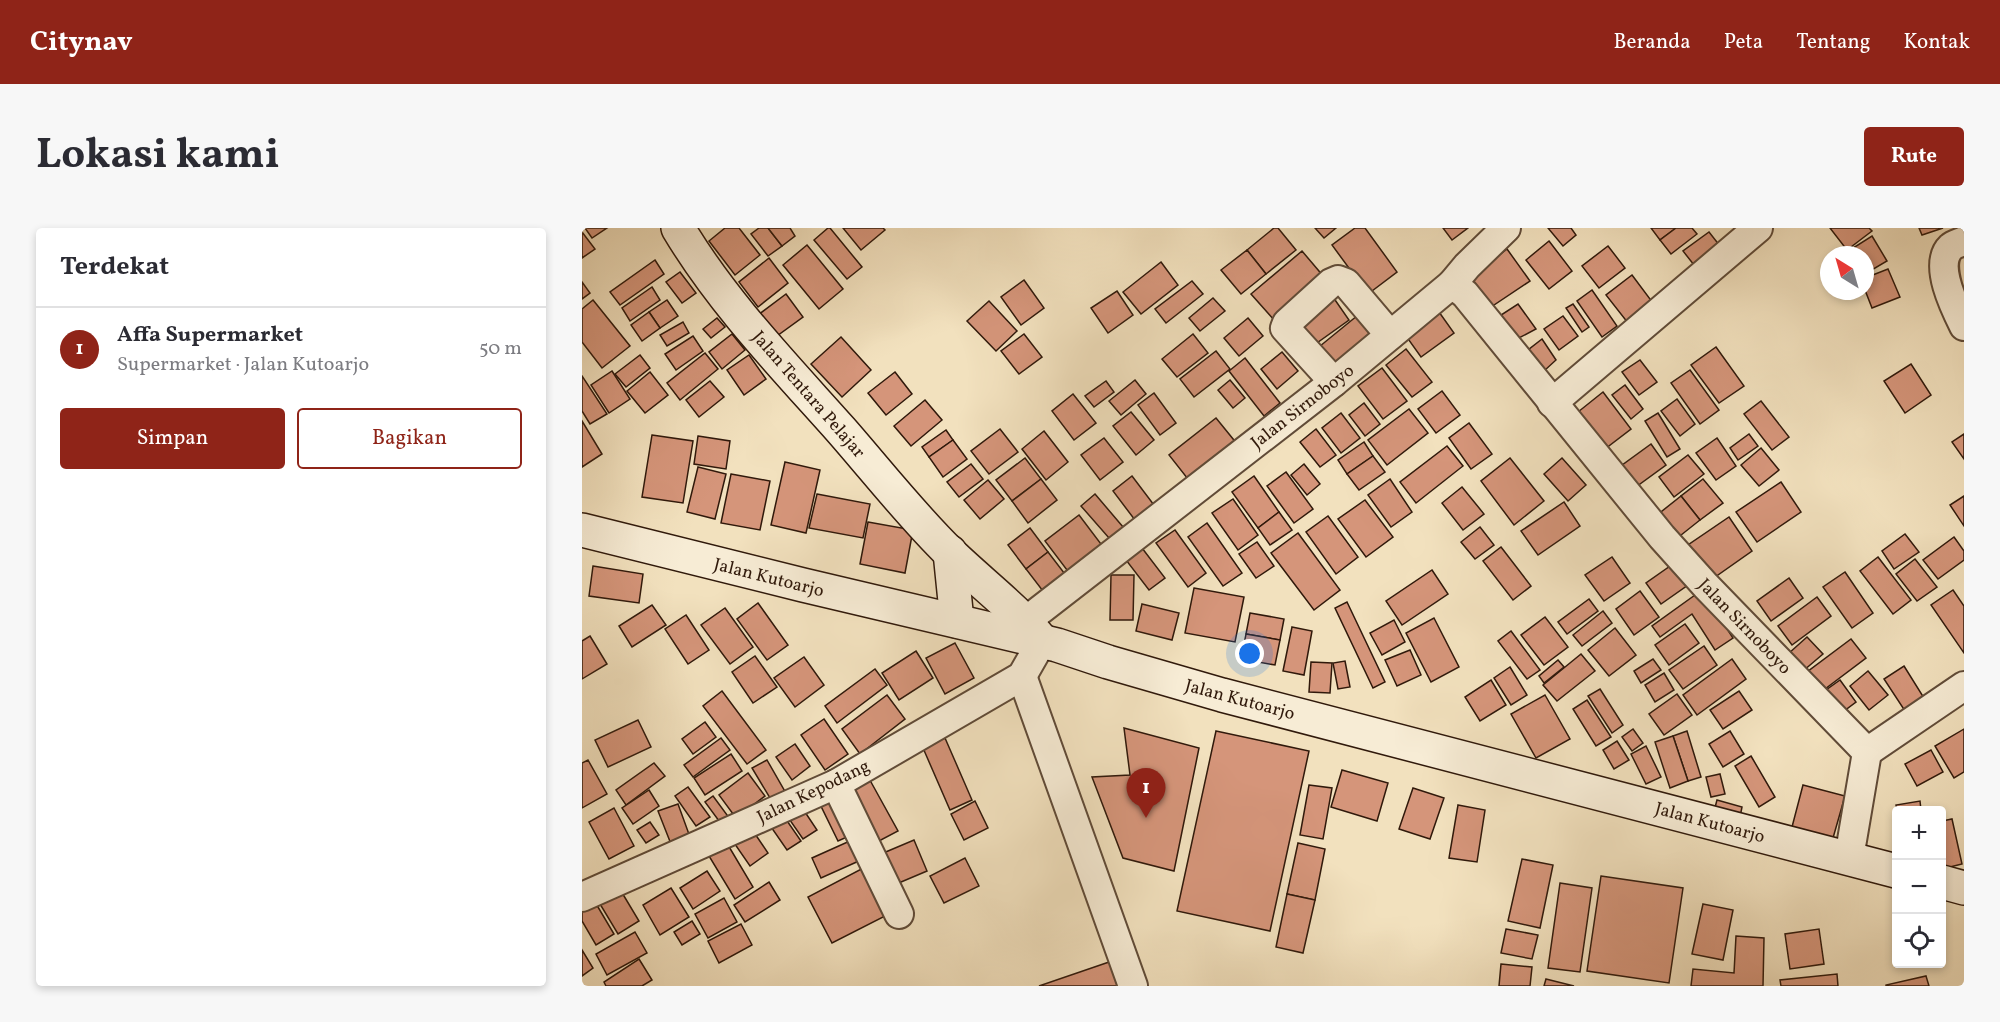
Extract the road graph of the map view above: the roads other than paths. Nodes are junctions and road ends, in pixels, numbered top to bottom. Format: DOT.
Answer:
graph roads {
  1 [pos="678,228"];
  2 [pos="1506,228"];
  3 [pos="1742,232"];
  4 [pos="1964,241"];
  5 [pos="1452,284"];
  6 [pos="1964,326"];
  7 [pos="1390,334"];
  8 [pos="1334,382"];
  9 [pos="1552,404"];
  10 [pos="582,530"];
  11 [pos="950,552"];
  12 [pos="957,621"];
  13 [pos="1030,650"];
  14 [pos="1964,686"];
  15 [pos="1867,752"];
  16 [pos="836,783"];
  17 [pos="1849,858"];
  18 [pos="1892,869"];
  19 [pos="1946,883"];
  20 [pos="1964,888"];
  21 [pos="582,897"];
  22 [pos="899,914"];
  23 [pos="1133,986"];
  1 -- 11 [label="main road, Jalan Tentara Pelajar"];
  2 -- 5 [label="street"];
  3 -- 9 [label="street"];
  4 -- 6 [label="street"];
  5 -- 7 [label="street, Jalan Sirnoboyo"];
  5 -- 9 [label="street, Jalan Sirnoboyo"];
  7 -- 8 [label="street, Jalan Sirnoboyo"];
  7 -- 8 [label="street"];
  8 -- 13 [label="street, Jalan Sirnoboyo"];
  9 -- 15 [label="street, Jalan Sirnoboyo"];
  10 -- 12 [label="main road, Jalan Kutoarjo"];
  11 -- 12 [label="main road"];
  11 -- 13 [label="main road, Jalan Tentara Pelajar"];
  12 -- 13 [label="main road, Jalan Kutoarjo"];
  13 -- 16 [label="street, Jalan Kepodang"];
  13 -- 17 [label="main road, Jalan Kutoarjo"];
  13 -- 23 [label="street"];
  14 -- 15 [label="street"];
  15 -- 17 [label="street"];
  16 -- 21 [label="street, Jalan Kepodang"];
  16 -- 22 [label="street"];
  17 -- 18 [label="main road, Jalan Kutoarjo"];
  19 -- 20 [label="main road"];
}
